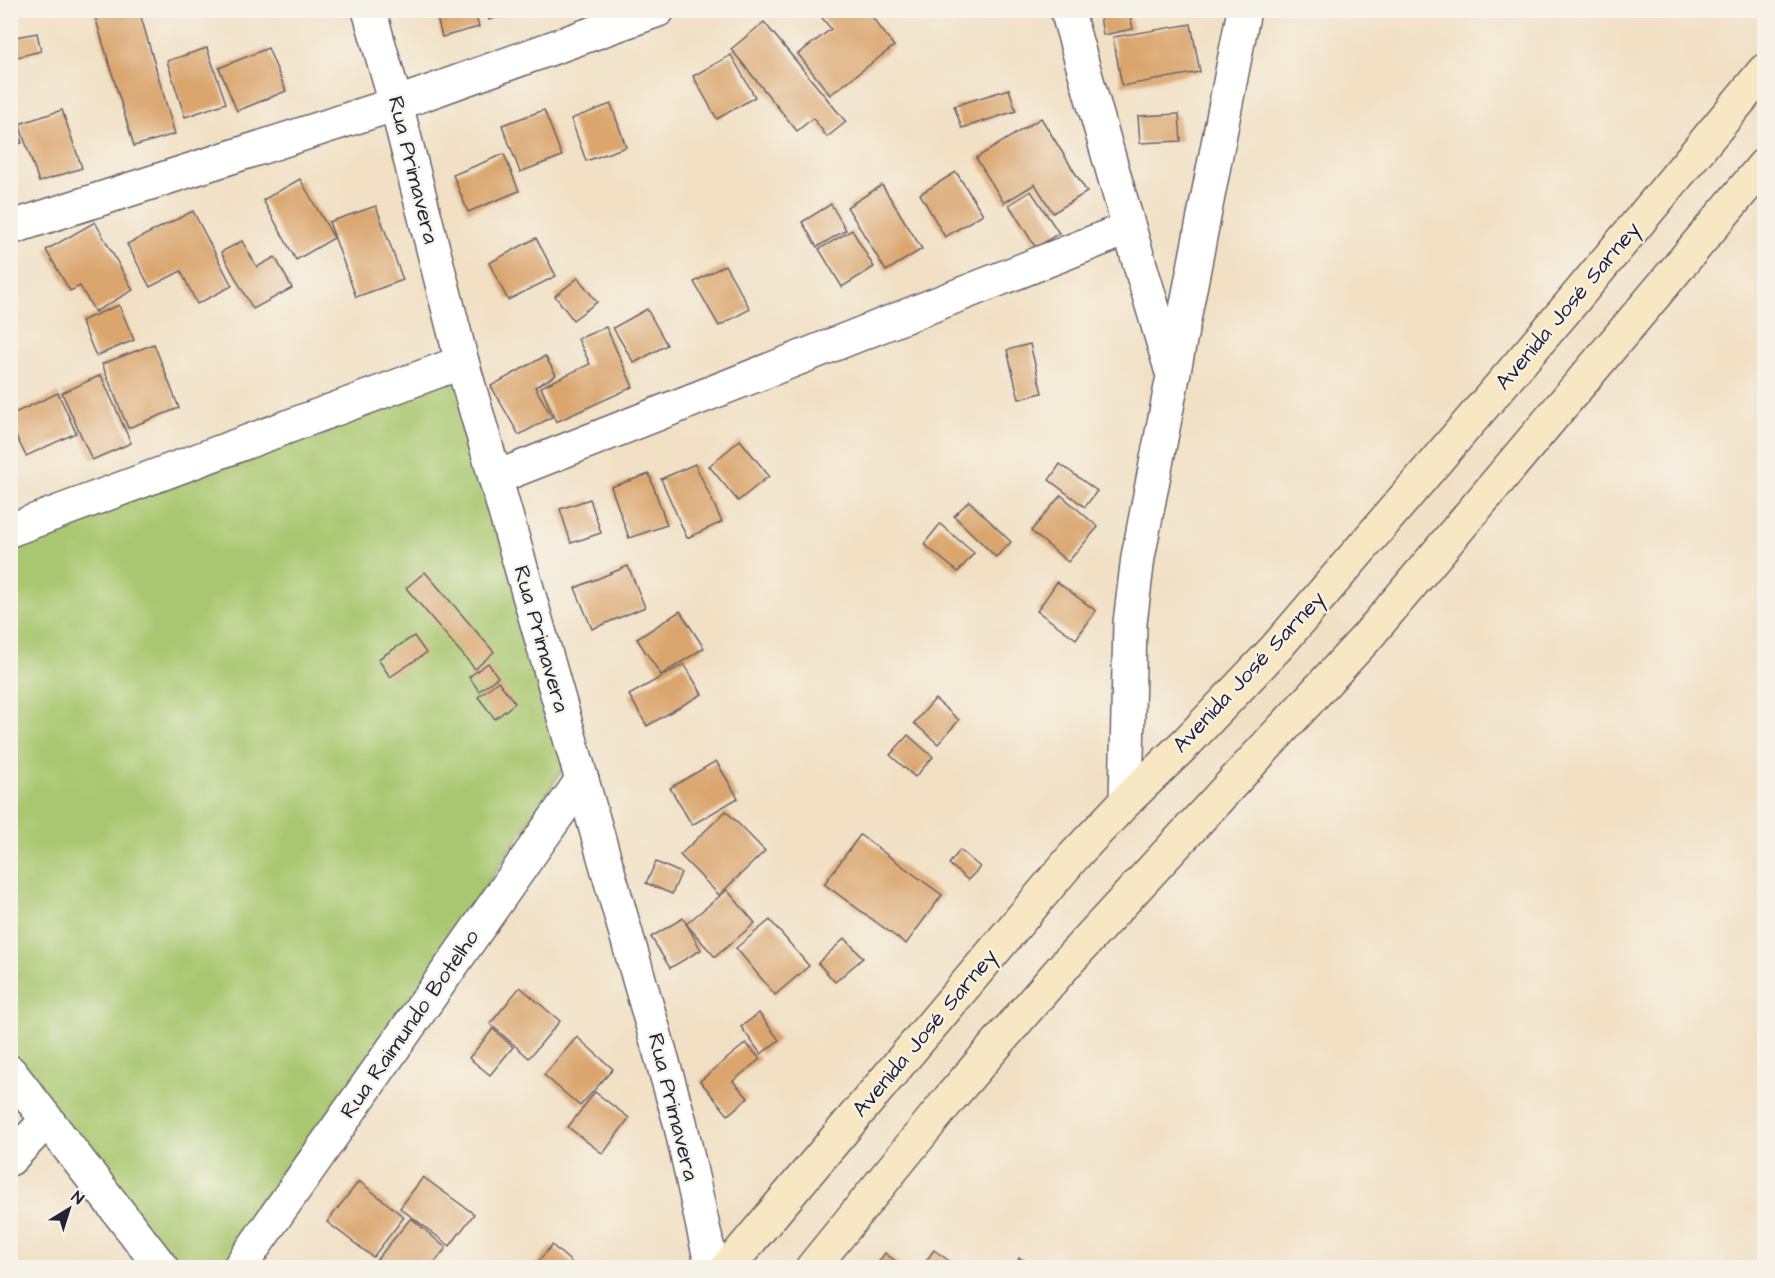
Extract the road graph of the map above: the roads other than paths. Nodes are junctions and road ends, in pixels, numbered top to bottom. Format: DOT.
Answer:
graph roads {
  1 [pos="369,10"];
  2 [pos="658,10"];
  3 [pos="1067,10"];
  4 [pos="1244,10"];
  5 [pos="1764,71"];
  6 [pos="396,104"];
  7 [pos="1764,165"];
  8 [pos="10,228"];
  9 [pos="1129,228"];
  10 [pos="462,362"];
  11 [pos="1173,374"];
  12 [pos="495,478"];
  13 [pos="10,530"];
  14 [pos="582,780"];
  15 [pos="1126,801"];
  16 [pos="10,1072"];
  17 [pos="47,1120"];
  18 [pos="10,1159"];
  19 [pos="162,1268"];
  20 [pos="239,1268"];
  21 [pos="712,1268"];
  22 [pos="727,1268"];
  23 [pos="812,1268"];
  1 -- 6 [label="street, Rua Primavera"];
  2 -- 6 [label="street"];
  3 -- 9 [label="street"];
  4 -- 11 [label="street"];
  5 -- 15 [label="main road, Avenida José Sarney"];
  6 -- 8 [label="street"];
  6 -- 10 [label="street, Rua Primavera"];
  7 -- 23 [label="main road"];
  9 -- 11 [label="street"];
  9 -- 12 [label="street"];
  10 -- 12 [label="street, Rua Primavera"];
  10 -- 13 [label="street"];
  11 -- 15 [label="street"];
  12 -- 14 [label="street, Rua Primavera"];
  14 -- 20 [label="street, Rua Raimundo Botelho"];
  14 -- 21 [label="street, Rua Primavera"];
  15 -- 22 [label="main road, Avenida José Sarney"];
  16 -- 17 [label="street"];
  17 -- 18 [label="street"];
  17 -- 19 [label="street"];
}
